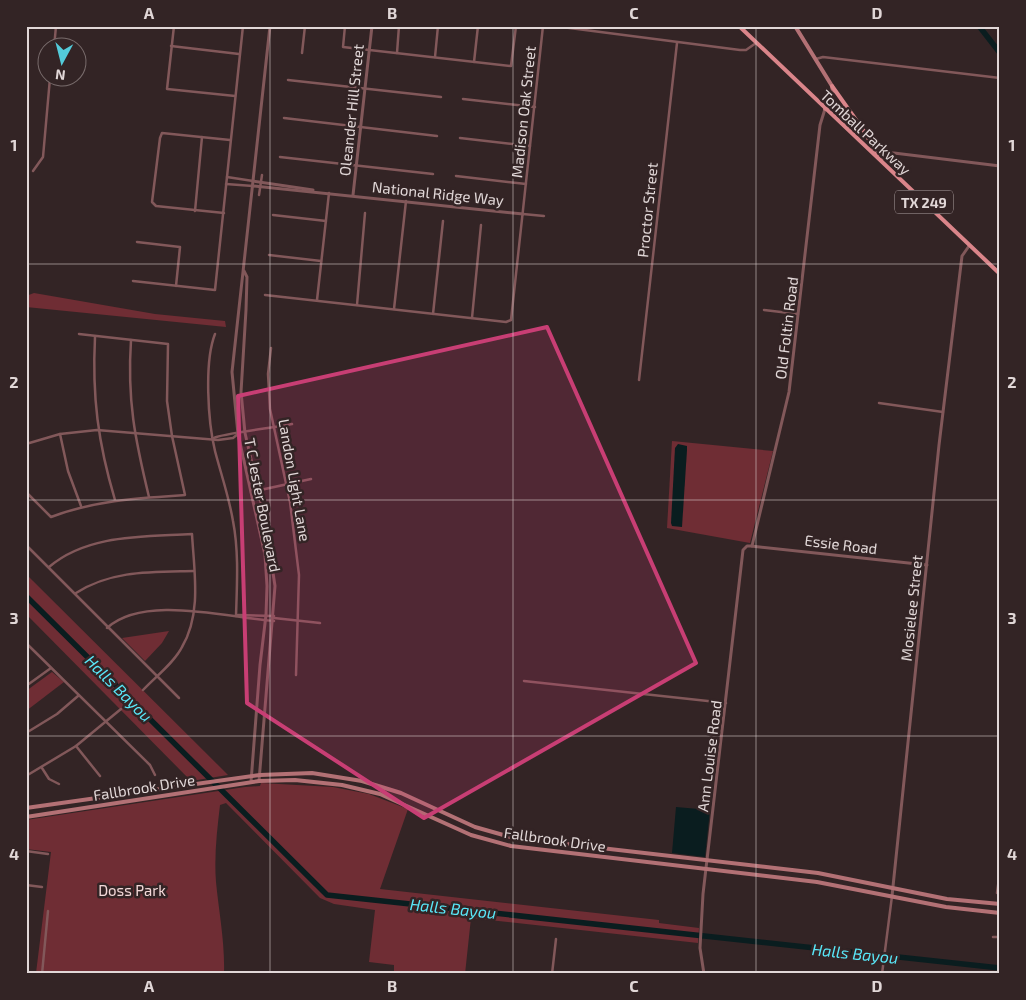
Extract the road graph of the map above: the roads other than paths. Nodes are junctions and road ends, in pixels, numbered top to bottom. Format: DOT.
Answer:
graph roads {
  1 [pos="174,26"];
  2 [pos="243,26"];
  3 [pos="270,26"];
  4 [pos="305,26"];
  5 [pos="345,26"];
  6 [pos="372,26"];
  7 [pos="399,26"];
  8 [pos="438,26"];
  9 [pos="478,26"];
  10 [pos="516,26"];
  11 [pos="543,26"];
  12 [pos="554,26"];
  13 [pos="739,26"];
  14 [pos="795,26"];
  15 [pos="676,43"];
  16 [pos="756,43"];
  17 [pos="171,46"];
  18 [pos="369,50"];
  19 [pos="302,53"];
  20 [pos="396,53"];
  21 [pos="239,54"];
  22 [pos="435,58"];
  23 [pos="816,59"];
  24 [pos="474,62"];
  25 [pos="1000,78"];
  26 [pos="288,80"];
  27 [pos="832,86"];
  28 [pos="49,88"];
  29 [pos="365,89"];
  30 [pos="235,96"];
  31 [pos="441,97"];
  32 [pos="463,99"];
  33 [pos="534,108"];
  34 [pos="825,109"];
  35 [pos="284,118"];
  36 [pos="361,127"];
  37 [pos="437,136"];
  38 [pos="202,137"];
  39 [pos="460,138"];
  40 [pos="230,140"];
  41 [pos="530,146"];
  42 [pos="280,157"];
  43 [pos="880,160"];
  44 [pos="356,166"];
  45 [pos="1000,166"];
  46 [pos="33,171"];
  47 [pos="433,174"];
  48 [pos="262,175"];
  49 [pos="456,176"];
  50 [pos="226,177"];
  51 [pos="253,181"];
  52 [pos="261,182"];
  53 [pos="226,184"];
  54 [pos="526,184"];
  55 [pos="253,186"];
  56 [pos="260,187"];
  57 [pos="329,192"];
  58 [pos="260,195"];
  59 [pos="353,195"];
  60 [pos="406,201"];
  61 [pos="195,211"];
  62 [pos="224,213"];
  63 [pos="366,213"];
  64 [pos="523,214"];
  65 [pos="273,215"];
  66 [pos="544,216"];
  67 [pos="326,221"];
  68 [pos="443,222"];
  69 [pos="481,226"];
  70 [pos="138,242"];
  71 [pos="969,246"];
  72 [pos="269,255"];
  73 [pos="321,261"];
  74 [pos="244,270"];
  75 [pos="1000,274"];
  76 [pos="133,282"];
  77 [pos="176,286"];
  78 [pos="265,295"];
  79 [pos="317,300"];
  80 [pos="357,305"];
  81 [pos="394,309"];
  82 [pos="764,310"];
  83 [pos="433,314"];
  84 [pos="798,314"];
  85 [pos="472,318"];
  86 [pos="237,322"];
  87 [pos="246,323"];
  88 [pos="79,334"];
  89 [pos="214,334"];
  90 [pos="95,336"];
  91 [pos="131,340"];
  92 [pos="270,348"];
  93 [pos="639,380"];
  94 [pos="879,403"];
  95 [pos="943,412"];
  96 [pos="292,424"];
  97 [pos="273,428"];
  98 [pos="97,430"];
  99 [pos="133,432"];
  100 [pos="245,432"];
  101 [pos="60,434"];
  102 [pos="238,434"];
  103 [pos="172,436"];
  104 [pos="214,438"];
  105 [pos="26,444"];
  106 [pos="310,479"];
  107 [pos="287,485"];
  108 [pos="259,490"];
  109 [pos="26,492"];
  110 [pos="251,492"];
  111 [pos="149,497"];
  112 [pos="115,500"];
  113 [pos="81,506"];
  114 [pos="26,545"];
  115 [pos="752,546"];
  116 [pos="927,565"];
  117 [pos="48,567"];
  118 [pos="194,571"];
  119 [pos="76,594"];
  120 [pos="194,612"];
  121 [pos="266,615"];
  122 [pos="236,616"];
  123 [pos="274,618"];
  124 [pos="266,621"];
  125 [pos="299,621"];
  126 [pos="320,623"];
  127 [pos="107,628"];
  128 [pos="26,642"];
  129 [pos="51,668"];
  130 [pos="296,675"];
  131 [pos="156,676"];
  132 [pos="524,681"];
  133 [pos="26,686"];
  134 [pos="143,690"];
  135 [pos="78,696"];
  136 [pos="179,698"];
  137 [pos="726,703"];
  138 [pos="122,709"];
  139 [pos="106,722"];
  140 [pos="26,733"];
  141 [pos="76,746"];
  142 [pos="42,768"];
  143 [pos="155,775"];
  144 [pos="260,775"];
  145 [pos="26,776"];
  146 [pos="100,776"];
  147 [pos="252,776"];
  148 [pos="260,781"];
  149 [pos="251,782"];
  150 [pos="59,784"];
  151 [pos="157,789"];
  152 [pos="158,796"];
  153 [pos="87,800"];
  154 [pos="26,808"];
  155 [pos="88,808"];
  156 [pos="26,817"];
  157 [pos="514,838"];
  158 [pos="512,846"];
  159 [pos="577,846"];
  160 [pos="26,851"];
  161 [pos="48,854"];
  162 [pos="576,854"];
  163 [pos="708,861"];
  164 [pos="707,870"];
  165 [pos="1000,870"];
  166 [pos="26,886"];
  167 [pos="42,887"];
  168 [pos="893,888"];
  169 [pos="997,893"];
  170 [pos="892,896"];
  171 [pos="1000,904"];
  172 [pos="48,911"];
  173 [pos="1000,913"];
  174 [pos="993,936"];
  175 [pos="1000,937"];
  176 [pos="556,939"];
  177 [pos="42,974"];
  178 [pos="552,974"];
  179 [pos="704,974"];
  180 [pos="882,974"];
  1 -- 17 [label="street"];
  2 -- 21 [label="street"];
  3 -- 51 [label="street, T C Jester Boulevard"];
  4 -- 19 [label="street"];
  5 -- 18 [label="street"];
  6 -- 18 [label="street, Oleander Hill Street"];
  7 -- 20 [label="street"];
  8 -- 22 [label="street"];
  9 -- 24 [label="street"];
  10 -- 24 [label="street"];
  11 -- 33 [label="street, Madison Oak Street"];
  12 -- 15 [label="street"];
  13 -- 16 [label="main road, Tomball Parkway / TX 249"];
  14 -- 23 [label="main road"];
  15 -- 16 [label="street"];
  15 -- 93 [label="street, Proctor Street"];
  16 -- 34 [label="main road, Tomball Parkway / TX 249"];
  17 -- 21 [label="street"];
  17 -- 30 [label="street"];
  18 -- 20 [label="street"];
  18 -- 29 [label="street, Oleander Hill Street"];
  20 -- 22 [label="street"];
  21 -- 30 [label="street"];
  22 -- 24 [label="street"];
  23 -- 25 [label="street"];
  23 -- 27 [label="main road"];
  26 -- 29 [label="street"];
  27 -- 34 [label="main road"];
  27 -- 43 [label="main road"];
  28 -- 46 [label="street"];
  29 -- 31 [label="street"];
  29 -- 36 [label="street, Oleander Hill Street"];
  30 -- 40 [label="street"];
  32 -- 33 [label="street"];
  33 -- 41 [label="street, Madison Oak Street"];
  34 -- 43 [label="main road, Tomball Parkway / TX 249"];
  34 -- 84 [label="street, Old Foltin Road"];
  35 -- 36 [label="street"];
  36 -- 37 [label="street"];
  36 -- 44 [label="street, Oleander Hill Street"];
  38 -- 40 [label="street"];
  38 -- 61 [label="street"];
  38 -- 61 [label="street"];
  39 -- 41 [label="street"];
  40 -- 50 [label="street"];
  41 -- 54 [label="street, Madison Oak Street"];
  42 -- 44 [label="street"];
  43 -- 45 [label="street"];
  43 -- 71 [label="main road, Tomball Parkway / TX 249"];
  44 -- 47 [label="street"];
  44 -- 59 [label="street, Oleander Hill Street"];
  48 -- 52 [label="street"];
  49 -- 54 [label="street"];
  50 -- 51 [label="street, National Ridge Way"];
  50 -- 53 [label="street"];
  51 -- 52 [label="street, National Ridge Way"];
  51 -- 55 [label="street, T C Jester Boulevard"];
  52 -- 56 [label="street"];
  52 -- 57 [label="street, National Ridge Way"];
  53 -- 55 [label="street, National Ridge Way"];
  53 -- 62 [label="street"];
  54 -- 64 [label="street, Madison Oak Street"];
  55 -- 56 [label="street, National Ridge Way"];
  55 -- 74 [label="street, T C Jester Boulevard"];
  56 -- 57 [label="street, National Ridge Way"];
  56 -- 58 [label="street"];
  57 -- 59 [label="street, National Ridge Way"];
  57 -- 67 [label="street"];
  59 -- 60 [label="street, National Ridge Way"];
  60 -- 64 [label="street, National Ridge Way"];
  60 -- 81 [label="street"];
  61 -- 62 [label="street"];
  62 -- 77 [label="street"];
  63 -- 80 [label="street"];
  64 -- 66 [label="street, National Ridge Way"];
  64 -- 85 [label="street, Madison Oak Street"];
  65 -- 67 [label="street"];
  67 -- 73 [label="street"];
  68 -- 83 [label="street"];
  69 -- 85 [label="street"];
  70 -- 77 [label="street"];
  71 -- 75 [label="main road, Tomball Parkway / TX 249"];
  71 -- 95 [label="street, Mosielee Street"];
  72 -- 73 [label="street"];
  73 -- 79 [label="street"];
  74 -- 86 [label="street, T C Jester Boulevard"];
  74 -- 87 [label="street, T C Jester Boulevard"];
  76 -- 77 [label="street"];
  78 -- 79 [label="street"];
  79 -- 80 [label="street"];
  80 -- 81 [label="street"];
  81 -- 83 [label="street"];
  82 -- 84 [label="street"];
  83 -- 85 [label="street"];
  84 -- 115 [label="street, Old Foltin Road"];
  86 -- 87 [label="street"];
  86 -- 102 [label="street, T C Jester Boulevard"];
  87 -- 100 [label="street, T C Jester Boulevard"];
  88 -- 90 [label="street"];
  89 -- 104 [label="street"];
  90 -- 91 [label="street"];
  90 -- 98 [label="street"];
  91 -- 99 [label="street"];
  91 -- 103 [label="street"];
  92 -- 97 [label="street, Landon Light Lane"];
  94 -- 95 [label="street"];
  95 -- 116 [label="street, Mosielee Street"];
  96 -- 97 [label="street"];
  97 -- 100 [label="street"];
  97 -- 107 [label="street, Landon Light Lane"];
  98 -- 99 [label="street"];
  98 -- 101 [label="street"];
  98 -- 112 [label="street"];
  99 -- 103 [label="street"];
  99 -- 111 [label="street"];
  100 -- 102 [label="street"];
  100 -- 108 [label="street, T C Jester Boulevard"];
  101 -- 105 [label="street"];
  101 -- 113 [label="street"];
  102 -- 104 [label="street"];
  102 -- 110 [label="street, T C Jester Boulevard"];
  103 -- 104 [label="street"];
  103 -- 111 [label="street"];
  104 -- 122 [label="street"];
  106 -- 107 [label="street"];
  107 -- 108 [label="street"];
  107 -- 125 [label="street, Landon Light Lane"];
  108 -- 110 [label="street"];
  108 -- 123 [label="street, T C Jester Boulevard"];
  109 -- 113 [label="street"];
  110 -- 121 [label="street, T C Jester Boulevard"];
  111 -- 112 [label="street"];
  112 -- 113 [label="street"];
  114 -- 117 [label="street"];
  115 -- 116 [label="street, Essie Road"];
  115 -- 137 [label="street, Ann Louise Road"];
  116 -- 168 [label="street, Mosielee Street"];
  117 -- 118 [label="street"];
  117 -- 119 [label="street"];
  118 -- 119 [label="street"];
  118 -- 120 [label="street"];
  119 -- 127 [label="street"];
  120 -- 122 [label="street"];
  120 -- 127 [label="street"];
  120 -- 131 [label="street"];
  121 -- 122 [label="street"];
  121 -- 123 [label="street"];
  121 -- 124 [label="street, T C Jester Boulevard"];
  122 -- 124 [label="street"];
  123 -- 124 [label="street"];
  123 -- 125 [label="street"];
  123 -- 144 [label="street, T C Jester Boulevard"];
  124 -- 147 [label="street, T C Jester Boulevard"];
  125 -- 126 [label="street"];
  125 -- 130 [label="street, Landon Light Lane"];
  127 -- 131 [label="street"];
  128 -- 129 [label="street"];
  129 -- 133 [label="street"];
  129 -- 135 [label="street"];
  131 -- 134 [label="street"];
  131 -- 136 [label="street"];
  132 -- 137 [label="street"];
  135 -- 139 [label="street"];
  135 -- 140 [label="street"];
  137 -- 163 [label="street, Ann Louise Road"];
  138 -- 139 [label="street"];
  139 -- 141 [label="street"];
  139 -- 143 [label="street"];
  141 -- 142 [label="street"];
  141 -- 146 [label="street"];
  142 -- 145 [label="street"];
  142 -- 150 [label="street"];
  144 -- 147 [label="main road, Fallbrook Drive"];
  144 -- 148 [label="street, T C Jester Boulevard"];
  144 -- 157 [label="main road, Fallbrook Drive"];
  147 -- 149 [label="street, T C Jester Boulevard"];
  147 -- 151 [label="main road, Fallbrook Drive"];
  148 -- 149 [label="main road, Fallbrook Drive"];
  148 -- 158 [label="main road, Fallbrook Drive"];
  149 -- 152 [label="main road, Fallbrook Drive"];
  151 -- 152 [label="main road"];
  151 -- 153 [label="main road, Fallbrook Drive"];
  152 -- 155 [label="main road, Fallbrook Drive"];
  153 -- 154 [label="main road, Fallbrook Drive"];
  153 -- 155 [label="main road"];
  155 -- 156 [label="main road, Fallbrook Drive"];
  157 -- 158 [label="main road"];
  157 -- 159 [label="main road, Fallbrook Drive"];
  158 -- 162 [label="main road, Fallbrook Drive"];
  159 -- 162 [label="main road"];
  159 -- 163 [label="main road, Fallbrook Drive"];
  160 -- 161 [label="street"];
  162 -- 164 [label="main road, Fallbrook Drive"];
  163 -- 164 [label="street, Ann Louise Road"];
  163 -- 168 [label="main road, Fallbrook Drive"];
  164 -- 170 [label="main road, Fallbrook Drive"];
  164 -- 179 [label="street, Ann Louise Road"];
  165 -- 169 [label="street"];
  166 -- 167 [label="street"];
  168 -- 170 [label="street, Mosielee Street"];
  168 -- 171 [label="main road, Fallbrook Drive"];
  170 -- 173 [label="main road, Fallbrook Drive"];
  170 -- 180 [label="street, Mosielee Street"];
  172 -- 177 [label="street"];
  174 -- 175 [label="street"];
  176 -- 178 [label="street"];
}
